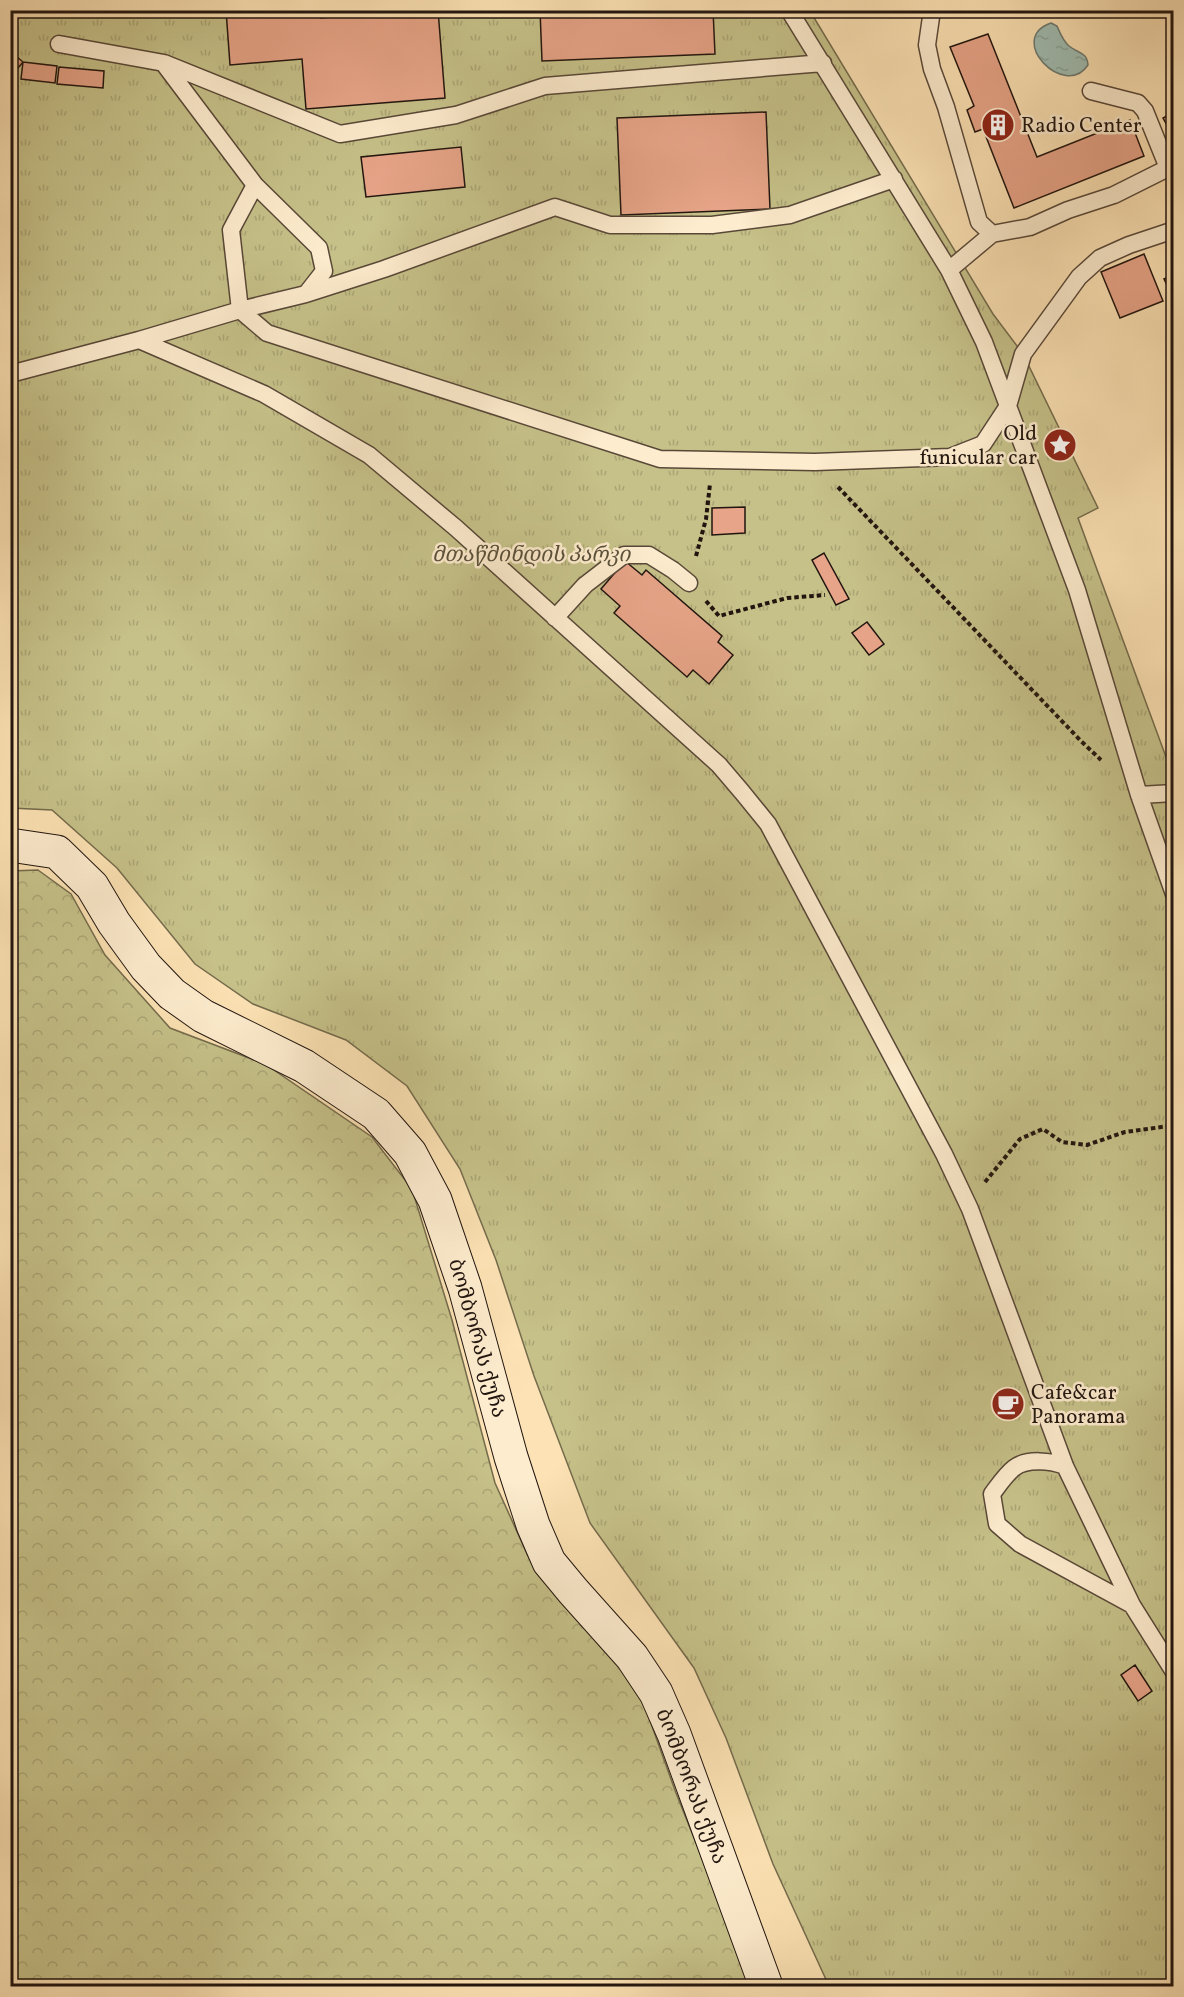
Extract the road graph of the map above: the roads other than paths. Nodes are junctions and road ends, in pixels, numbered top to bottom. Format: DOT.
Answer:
graph roads {
  1 [pos="789,10"];
  2 [pos="933,10"];
  3 [pos="58,44"];
  4 [pos="164,63"];
  5 [pos="823,63"];
  6 [pos="1091,91"];
  7 [pos="894,179"];
  8 [pos="255,185"];
  9 [pos="1173,230"];
  10 [pos="992,234"];
  11 [pos="949,270"];
  12 [pos="306,294"];
  13 [pos="240,310"];
  14 [pos="139,340"];
  15 [pos="10,374"];
  16 [pos="1008,406"];
  17 [pos="689,583"];
  18 [pos="555,618"];
  19 [pos="1173,793"];
  20 [pos="1139,795"];
  21 [pos="10,845"];
  22 [pos="1173,894"];
  23 [pos="1065,1466"];
  24 [pos="1132,1605"];
  25 [pos="1173,1672"];
  26 [pos="766,1986"];
  1 -- 5 [label="lane"];
  2 -- 10 [label="lane"];
  3 -- 4 [label="lane"];
  4 -- 5 [label="lane"];
  4 -- 8 [label="lane"];
  5 -- 7 [label="lane"];
  6 -- 10 [label="lane"];
  7 -- 11 [label="lane"];
  7 -- 12 [label="lane"];
  8 -- 12 [label="lane"];
  8 -- 13 [label="lane"];
  9 -- 16 [label="lane"];
  10 -- 11 [label="lane"];
  11 -- 16 [label="lane"];
  12 -- 13 [label="lane"];
  13 -- 14 [label="lane"];
  13 -- 16 [label="lane"];
  14 -- 15 [label="lane"];
  14 -- 18 [label="lane"];
  16 -- 20 [label="lane"];
  17 -- 18 [label="lane"];
  18 -- 23 [label="lane"];
  19 -- 20 [label="lane"];
  20 -- 22 [label="lane"];
  21 -- 26 [label="street, ბომბორას ქუჩა"];
  23 -- 24 [label="lane"];
  23 -- 24 [label="lane"];
  24 -- 25 [label="lane"];
}
